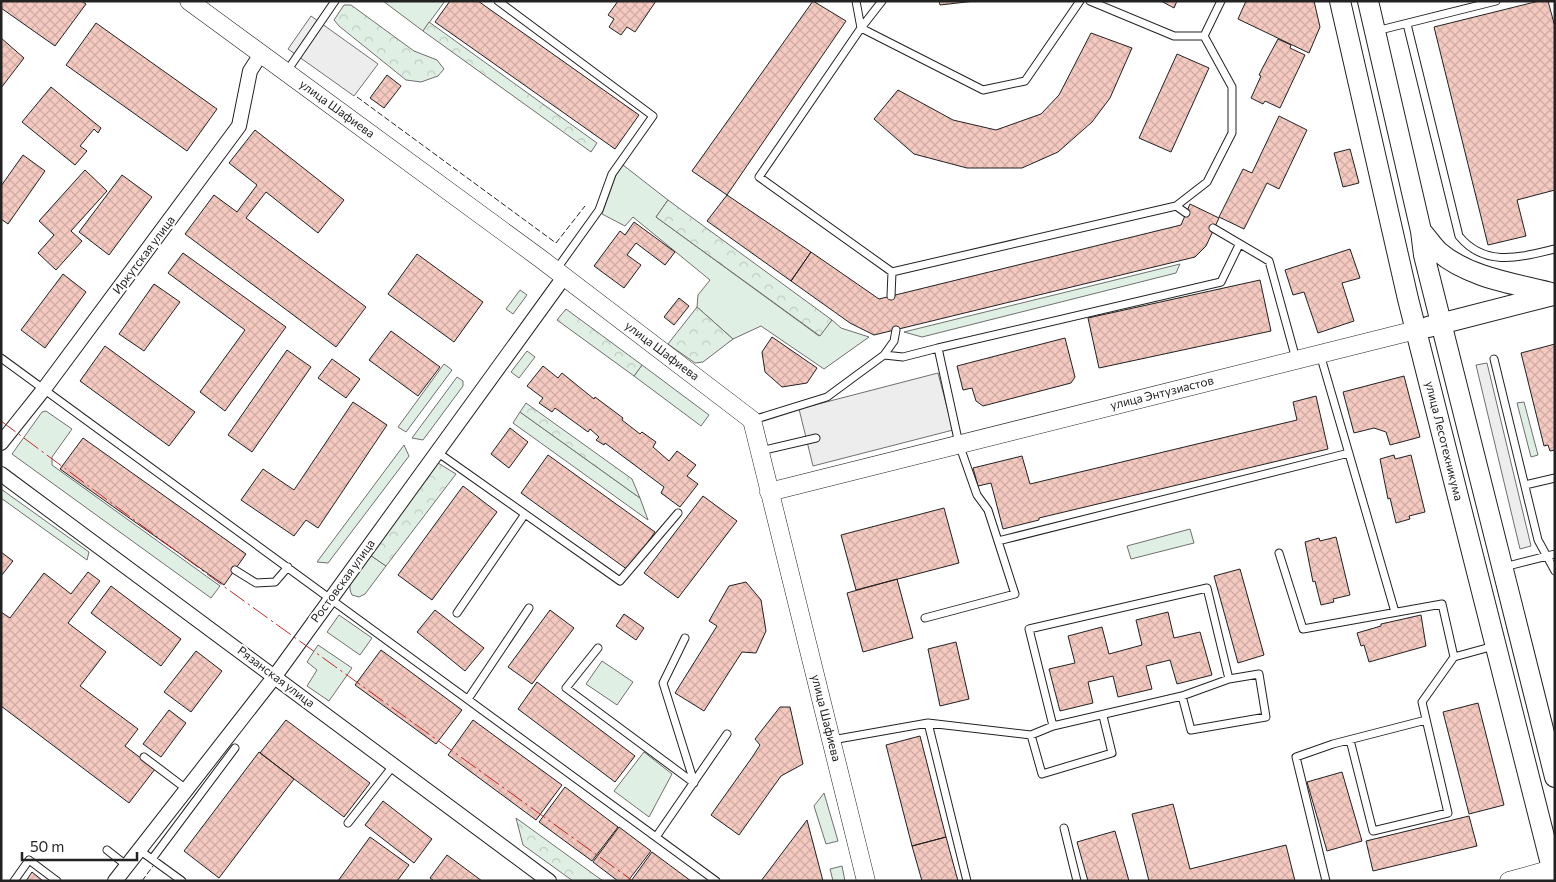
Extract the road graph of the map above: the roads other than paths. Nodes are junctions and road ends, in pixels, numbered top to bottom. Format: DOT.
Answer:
graph roads {
  1 [pos="189,1"];
  2 [pos="335,1"];
  3 [pos="498,1"];
  4 [pos="856,1"];
  5 [pos="882,1"];
  6 [pos="1080,1"];
  7 [pos="1090,1"];
  8 [pos="1221,1"];
  9 [pos="1340,1"];
  10 [pos="1368,1"];
  11 [pos="1496,1"];
  12 [pos="1407,24"];
  13 [pos="861,28"];
  14 [pos="1375,31"];
  15 [pos="1204,36"];
  16 [pos="261,54"];
  17 [pos="287,72"];
  18 [pos="1176,206"];
  19 [pos="1186,213"];
  20 [pos="1213,228"];
  21 [pos="1421,231"];
  22 [pos="1239,245"];
  23 [pos="1555,249"];
  24 [pos="892,272"];
  25 [pos="560,273"];
  26 [pos="1555,295"];
  27 [pos="891,296"];
  28 [pos="1441,324"];
  29 [pos="896,330"];
  30 [pos="1416,330"];
  31 [pos="938,348"];
  32 [pos="1320,354"];
  33 [pos="884,355"];
  34 [pos="1,358"];
  35 [pos="1494,359"];
  36 [pos="1296,360"];
  37 [pos="44,389"];
  38 [pos="752,420"];
  39 [pos="816,438"];
  40 [pos="1,443"];
  41 [pos="960,444"];
  42 [pos="760,451"];
  43 [pos="437,452"];
  44 [pos="1349,453"];
  45 [pos="1,474"];
  46 [pos="1555,478"];
  47 [pos="1525,485"];
  48 [pos="769,492"];
  49 [pos="678,513"];
  50 [pos="525,514"];
  51 [pos="998,541"];
  52 [pos="1279,553"];
  53 [pos="1555,554"];
  54 [pos="1547,556"];
  55 [pos="288,568"];
  56 [pos="1501,568"];
  57 [pos="235,570"];
  58 [pos="1555,571"];
  59 [pos="330,599"];
  60 [pos="530,608"];
  61 [pos="1395,612"];
  62 [pos="457,613"];
  63 [pos="925,618"];
  64 [pos="685,638"];
  65 [pos="1497,646"];
  66 [pos="598,648"];
  67 [pos="1454,657"];
  68 [pos="275,676"];
  69 [pos="1229,679"];
  70 [pos="1182,696"];
  71 [pos="468,700"];
  72 [pos="1104,716"];
  73 [pos="1426,720"];
  74 [pos="928,723"];
  75 [pos="1053,726"];
  76 [pos="727,734"];
  77 [pos="1031,735"];
  78 [pos="831,740"];
  79 [pos="1350,740"];
  80 [pos="235,748"];
  81 [pos="144,757"];
  82 [pos="394,766"];
  83 [pos="1555,777"];
  84 [pos="694,783"];
  85 [pos="185,788"];
  86 [pos="348,823"];
  87 [pos="1064,828"];
  88 [pos="656,837"];
  89 [pos="138,849"];
  90 [pos="107,850"];
  91 [pos="152,859"];
  92 [pos="126,865"];
  93 [pos="1553,874"];
  94 [pos="14,881"];
  95 [pos="57,881"];
  96 [pos="115,881"];
  97 [pos="182,881"];
  98 [pos="549,881"];
  99 [pos="716,881"];
  100 [pos="866,881"];
  101 [pos="967,881"];
  102 [pos="1077,881"];
  103 [pos="1326,881"];
  104 [pos="1510,881"];
  1 -- 16 [label="street, улица Шафиева"];
  2 -- 17 [label="lane"];
  3 -- 25 [label="lane"];
  4 -- 13 [label="lane"];
  5 -- 13 [label="lane"];
  6 -- 13 [label="lane"];
  7 -- 15 [label="lane"];
  8 -- 15 [label="lane"];
  9 -- 30 [label="main road, улица Лесотехникума"];
  10 -- 14 [label="main road, улица Лесотехникума"];
  11 -- 12 [label="lane"];
  12 -- 14 [label="lane"];
  12 -- 23 [label="lane"];
  13 -- 24 [label="lane"];
  14 -- 21 [label="main road, улица Лесотехникума"];
  15 -- 18 [label="lane"];
  16 -- 17 [label="street, улица Шафиева"];
  16 -- 37 [label="street, Иркутская улица"];
  17 -- 25 [label="street, улица Шафиева"];
  18 -- 19 [label="lane"];
  18 -- 24 [label="lane"];
  20 -- 22 [label="lane"];
  21 -- 26 [label="main road"];
  21 -- 28 [label="main road, улица Лесотехникума"];
  22 -- 31 [label="lane"];
  22 -- 36 [label="lane"];
  24 -- 27 [label="lane"];
  25 -- 38 [label="street, улица Шафиева"];
  25 -- 43 [label="street, Ростовская улица"];
  26 -- 28 [label="main road, улица Энтузиастов"];
  28 -- 30 [label="main road, улица Энтузиастов"];
  28 -- 56 [label="main road, улица Лесотехникума"];
  29 -- 33 [label="lane"];
  30 -- 32 [label="street, улица Энтузиастов"];
  30 -- 65 [label="main road, улица Лесотехникума"];
  31 -- 33 [label="lane"];
  31 -- 41 [label="lane"];
  32 -- 36 [label="street, улица Энтузиастов"];
  32 -- 44 [label="lane"];
  33 -- 38 [label="lane"];
  34 -- 37 [label="lane"];
  35 -- 47 [label="lane"];
  36 -- 41 [label="street, улица Энтузиастов"];
  37 -- 40 [label="street, Иркутская улица"];
  37 -- 55 [label="lane"];
  38 -- 42 [label="street, улица Шафиева"];
  39 -- 42 [label="lane"];
  41 -- 48 [label="street, улица Энтузиастов"];
  41 -- 51 [label="lane"];
  42 -- 48 [label="street, улица Шафиева"];
  43 -- 50 [label="lane"];
  43 -- 59 [label="street, Ростовская улица"];
  44 -- 51 [label="lane"];
  44 -- 61 [label="lane"];
  45 -- 68 [label="street, Рязанская улица"];
  46 -- 47 [label="lane"];
  47 -- 54 [label="lane"];
  48 -- 78 [label="street, улица Шафиева"];
  49 -- 50 [label="lane"];
  50 -- 62 [label="lane"];
  51 -- 63 [label="lane"];
  52 -- 61 [label="lane"];
  53 -- 54 [label="lane"];
  54 -- 56 [label="lane"];
  54 -- 58 [label="lane"];
  55 -- 57 [label="lane"];
  55 -- 59 [label="lane"];
  56 -- 83 [label="main road, улица Лесотехникума"];
  59 -- 68 [label="street, Ростовская улица"];
  59 -- 71 [label="lane"];
  60 -- 71 [label="lane"];
  61 -- 67 [label="lane"];
  64 -- 84 [label="lane"];
  65 -- 67 [label="lane"];
  65 -- 93 [label="main road, улица Лесотехникума"];
  66 -- 84 [label="lane"];
  67 -- 73 [label="lane"];
  68 -- 82 [label="street, Рязанская улица"];
  68 -- 85 [label="street, Ростовская улица"];
  69 -- 70 [label="lane"];
  69 -- 70 [label="lane"];
  69 -- 75 [label="lane"];
  70 -- 72 [label="lane"];
  71 -- 88 [label="lane"];
  72 -- 75 [label="lane"];
  72 -- 77 [label="lane"];
  73 -- 79 [label="lane"];
  73 -- 79 [label="lane"];
  74 -- 77 [label="lane"];
  74 -- 78 [label="lane"];
  74 -- 101 [label="lane"];
  75 -- 77 [label="lane"];
  76 -- 84 [label="lane"];
  78 -- 100 [label="street, улица Шафиева"];
  79 -- 103 [label="lane"];
  80 -- 91 [label="lane"];
  81 -- 85 [label="lane"];
  82 -- 86 [label="lane"];
  82 -- 98 [label="street, Рязанская улица"];
  84 -- 88 [label="lane"];
  85 -- 89 [label="street, Ростовская улица"];
  87 -- 102 [label="lane"];
  88 -- 99 [label="lane"];
  89 -- 91 [label="lane"];
  89 -- 92 [label="street, Ростовская улица"];
  90 -- 92 [label="lane"];
  91 -- 97 [label="lane"];
  92 -- 96 [label="street, Ростовская улица"];
  93 -- 104 [label="street"];
  94 -- 95 [label="lane"];
}
